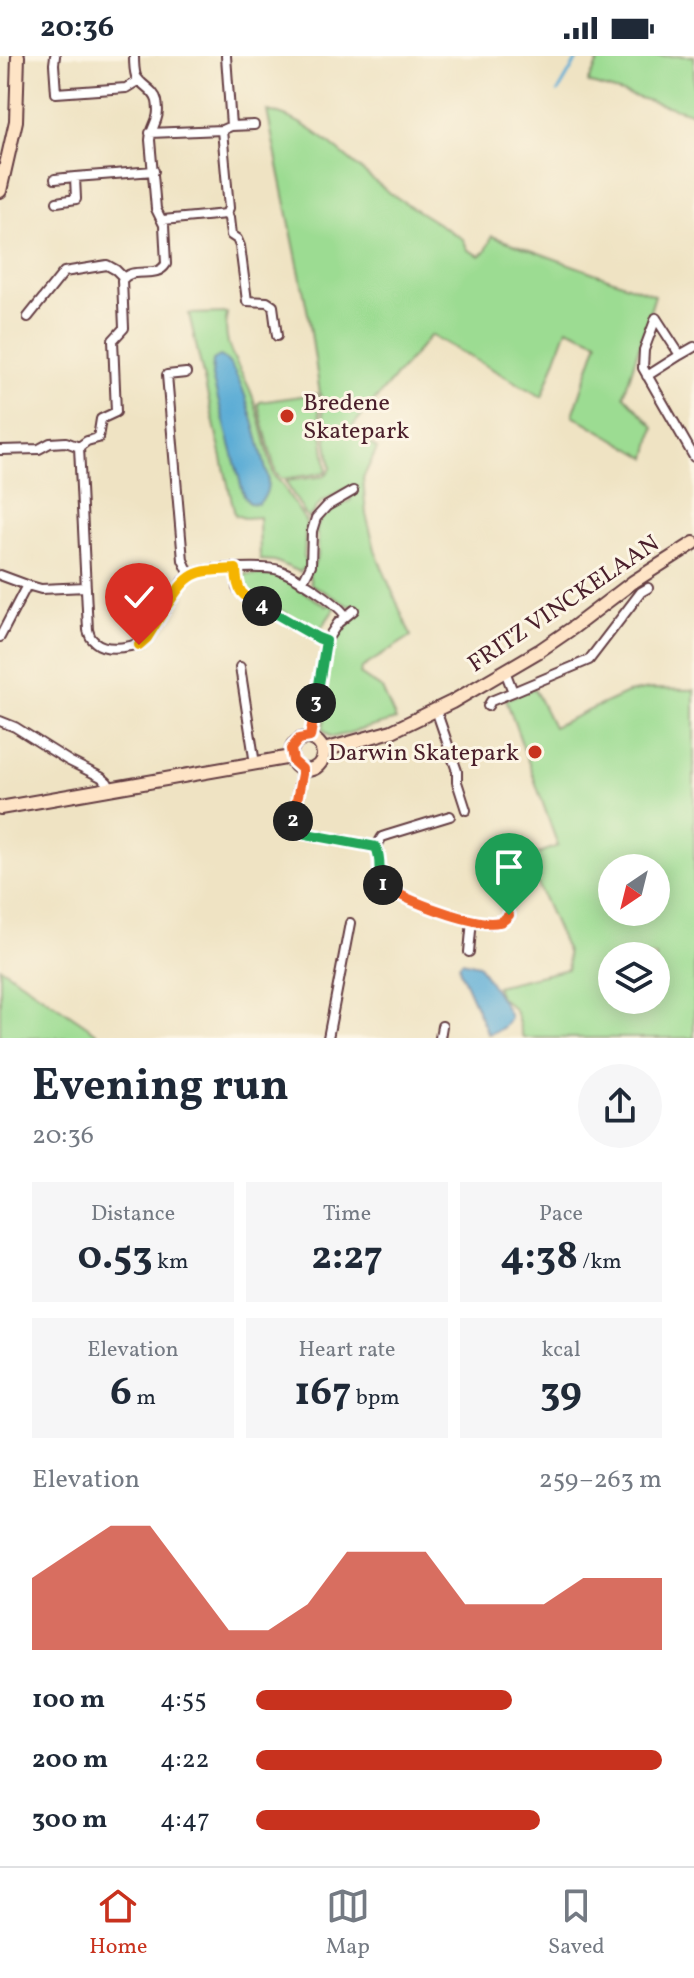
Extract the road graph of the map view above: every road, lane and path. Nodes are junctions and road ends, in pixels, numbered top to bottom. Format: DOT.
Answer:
graph roads {
  1 [pos="18,56"];
  2 [pos="55,56"];
  3 [pos="134,56"];
  4 [pos="226,56"];
  5 [pos="139,80"];
  6 [pos="254,125"];
  7 [pos="231,126"];
  8 [pos="222,130"];
  9 [pos="150,133"];
  10 [pos="154,171"];
  11 [pos="75,177"];
  12 [pos="55,179"];
  13 [pos="0,191"];
  14 [pos="57,202"];
  15 [pos="226,214"];
  16 [pos="163,220"];
  17 [pos="123,277"];
  18 [pos="28,317"];
  19 [pos="277,336"];
  20 [pos="694,347"];
  21 [pos="680,355"];
  22 [pos="186,373"];
  23 [pos="647,376"];
  24 [pos="79,447"];
  25 [pos="0,450"];
  26 [pos="694,457"];
  27 [pos="353,491"];
  28 [pos="694,543"];
  29 [pos="236,569"];
  30 [pos="0,575"];
  31 [pos="190,575"];
  32 [pos="302,583"];
  33 [pos="27,585"];
  34 [pos="86,587"];
  35 [pos="640,587"];
  36 [pos="354,610"];
  37 [pos="346,616"];
  38 [pos="0,637"];
  39 [pos="326,641"];
  40 [pos="240,667"];
  41 [pos="505,671"];
  42 [pos="513,692"];
  43 [pos="488,706"];
  44 [pos="436,710"];
  45 [pos="0,721"];
  46 [pos="310,737"];
  47 [pos="324,750"];
  48 [pos="291,757"];
  49 [pos="255,764"];
  50 [pos="302,769"];
  51 [pos="111,789"];
  52 [pos="0,808"];
  53 [pos="466,810"];
  54 [pos="450,816"];
  55 [pos="376,847"];
  56 [pos="509,915"];
  57 [pos="472,920"];
  58 [pos="350,923"];
  59 [pos="469,952"];
  60 [pos="442,1026"];
  61 [pos="328,1038"];
  62 [pos="440,1038"];
  1 -- 13 [label="street"];
  2 -- 5 [label="street"];
  3 -- 5 [label="street"];
  4 -- 7 [label="street"];
  5 -- 9 [label="street"];
  6 -- 7 [label="street"];
  7 -- 8 [label="street"];
  8 -- 9 [label="street"];
  8 -- 15 [label="street"];
  9 -- 10 [label="street"];
  10 -- 11 [label="street"];
  10 -- 16 [label="street"];
  11 -- 12 [label="street"];
  11 -- 14 [label="street"];
  15 -- 16 [label="street"];
  15 -- 19 [label="street"];
  16 -- 17 [label="street"];
  17 -- 18 [label="street"];
  17 -- 24 [label="street"];
  20 -- 21 [label="street"];
  21 -- 23 [label="street"];
  21 -- 23 [label="street"];
  22 -- 31 [label="street"];
  23 -- 26 [label="street"];
  24 -- 25 [label="street"];
  24 -- 34 [label="street"];
  27 -- 32 [label="street"];
  28 -- 35 [label="street, FRITZ VINCKELAAN"];
  29 -- 31 [label="street"];
  29 -- 32 [label="street"];
  29 -- 39 [label="street"];
  30 -- 33 [label="street"];
  31 -- 34 [label="street"];
  32 -- 37 [label="street"];
  33 -- 34 [label="street"];
  33 -- 38 [label="street"];
  35 -- 41 [label="street, FRITZ VINCKELAAN"];
  35 -- 42 [label="street"];
  36 -- 37 [label="street"];
  37 -- 39 [label="street"];
  39 -- 46 [label="street"];
  40 -- 49 [label="street"];
  41 -- 42 [label="street"];
  41 -- 44 [label="street, FRITZ VINCKELAAN"];
  42 -- 43 [label="street"];
  44 -- 47 [label="street, FRITZ VINCKELAAN"];
  44 -- 53 [label="street"];
  45 -- 51 [label="street"];
  46 -- 47 [label="street"];
  46 -- 48 [label="street"];
  47 -- 50 [label="street"];
  48 -- 49 [label="street"];
  48 -- 50 [label="street"];
  49 -- 51 [label="street"];
  50 -- 55 [label="street"];
  51 -- 52 [label="street"];
  54 -- 55 [label="street"];
  55 -- 57 [label="street"];
  56 -- 57 [label="street"];
  57 -- 59 [label="street"];
  58 -- 61 [label="street"];
  60 -- 62 [label="street"];
}
